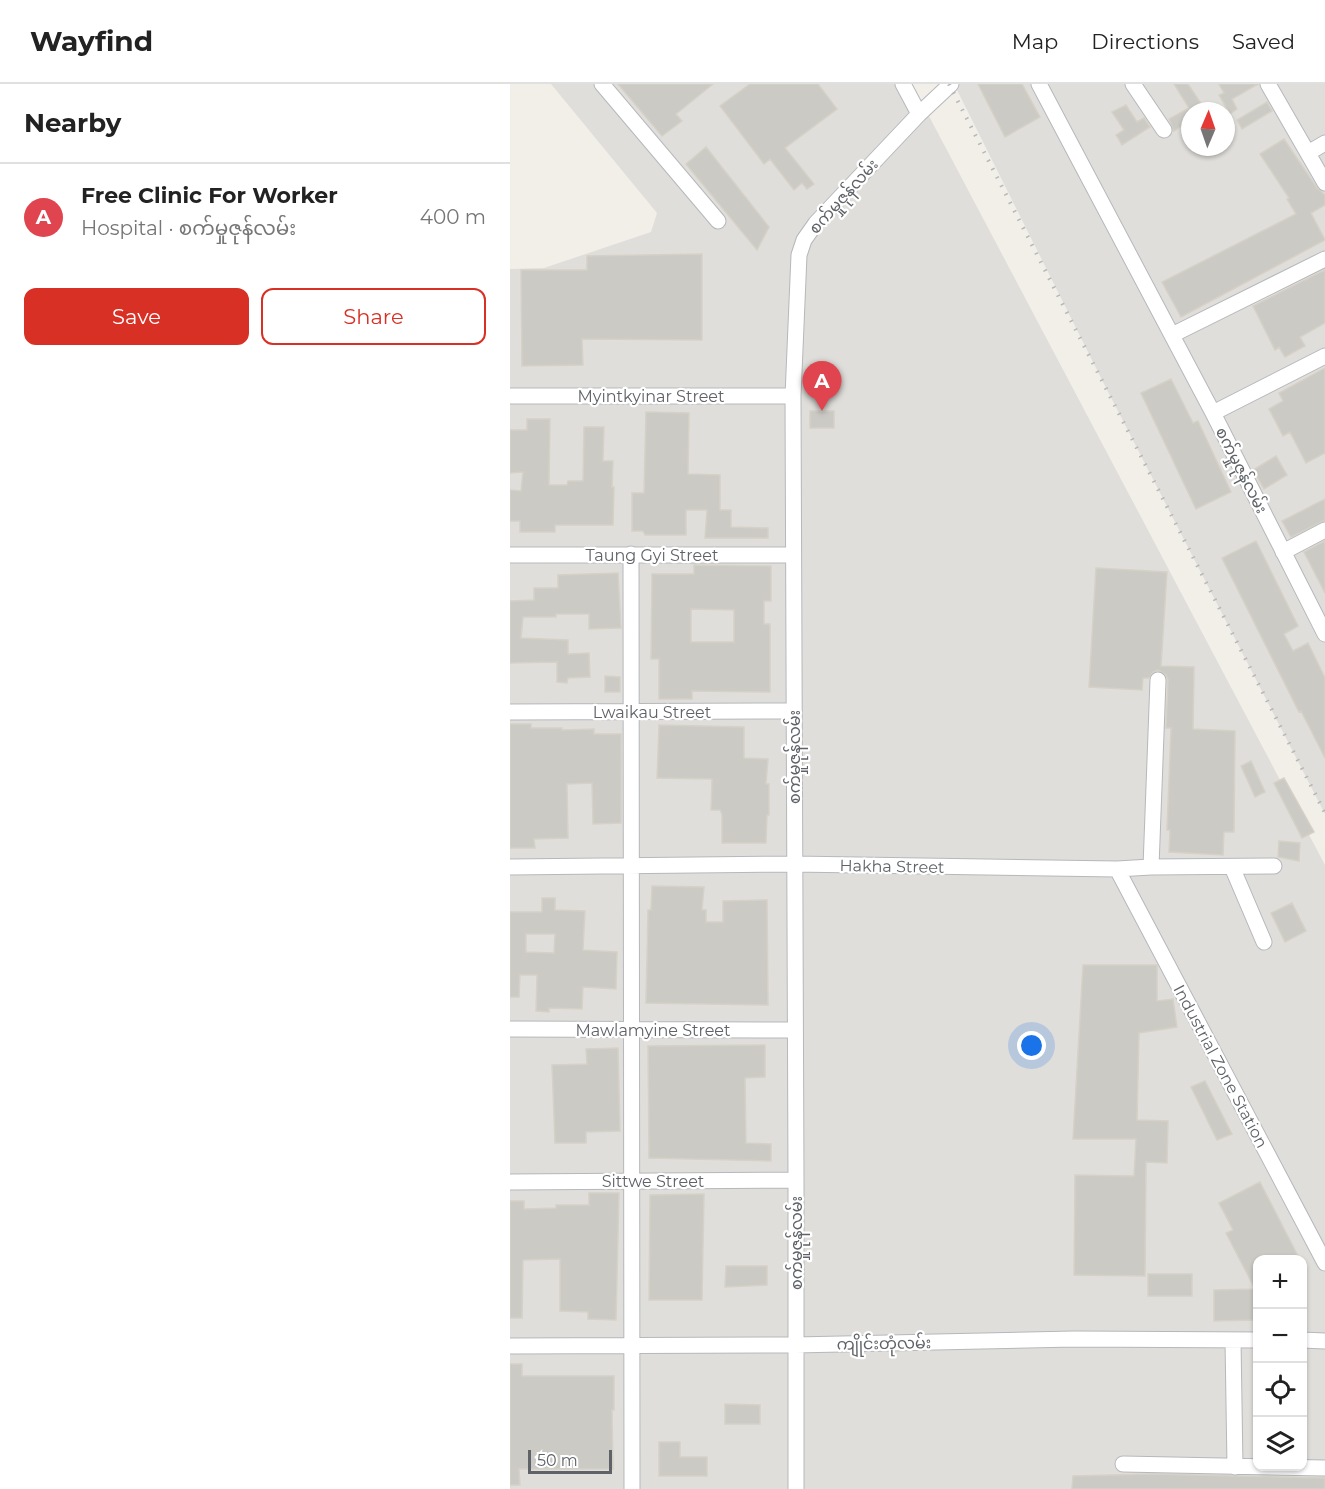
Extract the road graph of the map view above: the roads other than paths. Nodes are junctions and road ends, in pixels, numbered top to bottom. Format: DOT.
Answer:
graph roads {
  1 [pos="602,84"];
  2 [pos="903,84"];
  3 [pos="951,84"];
  4 [pos="1039,84"];
  5 [pos="1133,84"];
  6 [pos="1268,84"];
  7 [pos="919,114"];
  8 [pos="1164,130"];
  9 [pos="1325,143"];
  10 [pos="1308,153"];
  11 [pos="1325,183"];
  12 [pos="718,221"];
  13 [pos="1325,259"];
  14 [pos="1172,335"];
  15 [pos="1325,356"];
  16 [pos="510,396"];
  17 [pos="793,396"];
  18 [pos="1213,413"];
  19 [pos="1325,530"];
  20 [pos="1283,552"];
  21 [pos="631,554"];
  22 [pos="510,555"];
  23 [pos="793,555"];
  24 [pos="1325,634"];
  25 [pos="1158,680"];
  26 [pos="794,711"];
  27 [pos="510,712"];
  28 [pos="631,712"];
  29 [pos="794,864"];
  30 [pos="510,867"];
  31 [pos="631,867"];
  32 [pos="1151,867"];
  33 [pos="1232,867"];
  34 [pos="1274,867"];
  35 [pos="1117,869"];
  36 [pos="1264,942"];
  37 [pos="510,1029"];
  38 [pos="630,1030"];
  39 [pos="795,1030"];
  40 [pos="796,1180"];
  41 [pos="632,1181"];
  42 [pos="510,1182"];
  43 [pos="1325,1263"];
  44 [pos="1233,1340"];
  45 [pos="1253,1340"];
  46 [pos="1307,1340"];
  47 [pos="1325,1341"];
  48 [pos="795,1345"];
  49 [pos="510,1346"];
  50 [pos="631,1346"];
  51 [pos="1123,1464"];
  52 [pos="1235,1467"];
  53 [pos="1325,1468"];
  54 [pos="632,1489"];
  55 [pos="796,1489"];
  1 -- 12 [label="street"];
  2 -- 7 [label="street"];
  3 -- 7 [label="street, စက်မှုဇုန်လမ်း"];
  4 -- 14 [label="street, စက်မှုဇုန်လမ်း"];
  5 -- 8 [label="street"];
  6 -- 10 [label="street"];
  7 -- 17 [label="street, စက်မှုဇုန်လမ်း"];
  9 -- 10 [label="street"];
  10 -- 11 [label="street"];
  13 -- 14 [label="street"];
  14 -- 18 [label="street, စက်မှုဇုန်လမ်း"];
  15 -- 18 [label="street"];
  16 -- 17 [label="street, Myintkyinar Street"];
  17 -- 23 [label="street, စက်မှုဇုန်လမ်း"];
  18 -- 20 [label="street, စက်မှုဇုန်လမ်း"];
  19 -- 20 [label="street"];
  20 -- 24 [label="street, စက်မှုဇုန်လမ်း"];
  21 -- 22 [label="street, Taung Gyi Street"];
  21 -- 23 [label="street, Taung Gyi Street"];
  21 -- 28 [label="street"];
  23 -- 26 [label="street, စက်မှုဇုန်လမ်း"];
  25 -- 32 [label="street"];
  26 -- 28 [label="street, Lwaikau Street"];
  26 -- 29 [label="street, စက်မှုဇုန်လမ်း"];
  27 -- 28 [label="street, Lwaikau Street"];
  28 -- 31 [label="street"];
  29 -- 31 [label="street, Hakha Street"];
  29 -- 35 [label="street, Hakha Street"];
  29 -- 39 [label="street, စက်မှုဇုန်လမ်း"];
  30 -- 31 [label="street, Hakha Street"];
  31 -- 38 [label="street"];
  32 -- 33 [label="street, Hakha Street"];
  32 -- 35 [label="street, Hakha Street"];
  33 -- 34 [label="street, Hakha Street"];
  33 -- 36 [label="street"];
  35 -- 43 [label="street, Industrial Zone Station"];
  37 -- 38 [label="street, Mawlamyine Street"];
  38 -- 39 [label="street, Mawlamyine Street"];
  38 -- 41 [label="street"];
  39 -- 40 [label="street, စက်မှုဇုန်လမ်း"];
  40 -- 41 [label="street, Sittwe Street"];
  40 -- 48 [label="street, စက်မှုဇုန်လမ်း"];
  41 -- 42 [label="street, Sittwe Street"];
  41 -- 50 [label="street"];
  44 -- 45 [label="street, ကျိုင်းတုံလမ်း"];
  44 -- 48 [label="street, ကျိုင်းတုံလမ်း"];
  44 -- 52 [label="street"];
  46 -- 47 [label="street"];
  48 -- 50 [label="street, ကျိုင်းတုံလမ်း"];
  48 -- 55 [label="street, စက်မှုဇုန်လမ်း"];
  49 -- 50 [label="street, ကျိုင်းတုံလမ်း"];
  50 -- 54 [label="street"];
  51 -- 52 [label="street"];
  52 -- 53 [label="street"];
}
